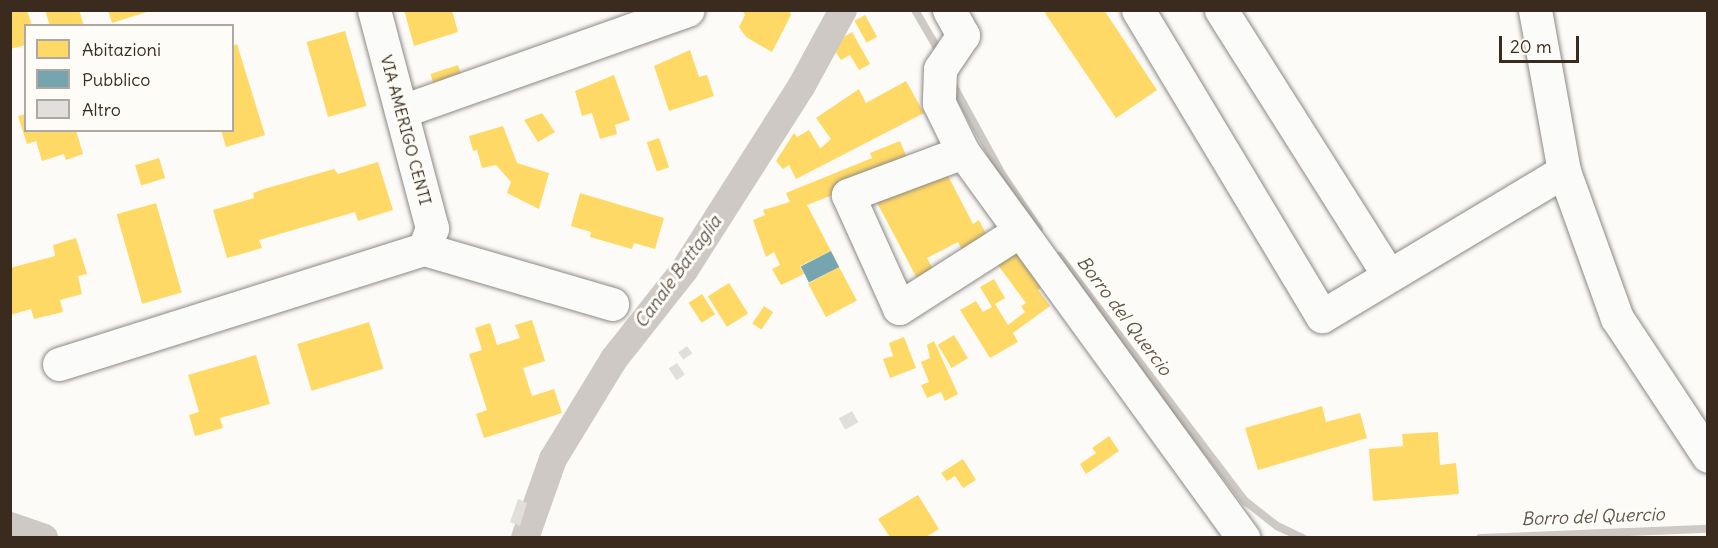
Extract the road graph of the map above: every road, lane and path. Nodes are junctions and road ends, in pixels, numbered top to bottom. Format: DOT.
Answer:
graph roads {
  1 [pos="374,10"];
  2 [pos="688,10"];
  3 [pos="949,10"];
  4 [pos="1138,10"];
  5 [pos="1221,10"];
  6 [pos="1535,10"];
  7 [pos="402,111"];
  8 [pos="963,152"];
  9 [pos="1564,171"];
  10 [pos="1018,232"];
  11 [pos="424,249"];
  12 [pos="1388,273"];
  13 [pos="612,304"];
  14 [pos="59,364"];
  15 [pos="1707,456"];
  16 [pos="1243,537"];
  1 -- 7 [label="street, VIA AMERIGO CENTI"];
  2 -- 7 [label="street"];
  3 -- 8 [label="street"];
  4 -- 12 [label="street"];
  5 -- 12 [label="street"];
  6 -- 9 [label="street"];
  7 -- 11 [label="street, VIA AMERIGO CENTI"];
  8 -- 10 [label="street"];
  8 -- 10 [label="street"];
  9 -- 12 [label="street"];
  9 -- 15 [label="street"];
  10 -- 16 [label="street"];
  11 -- 13 [label="street"];
  11 -- 14 [label="street"];
}
